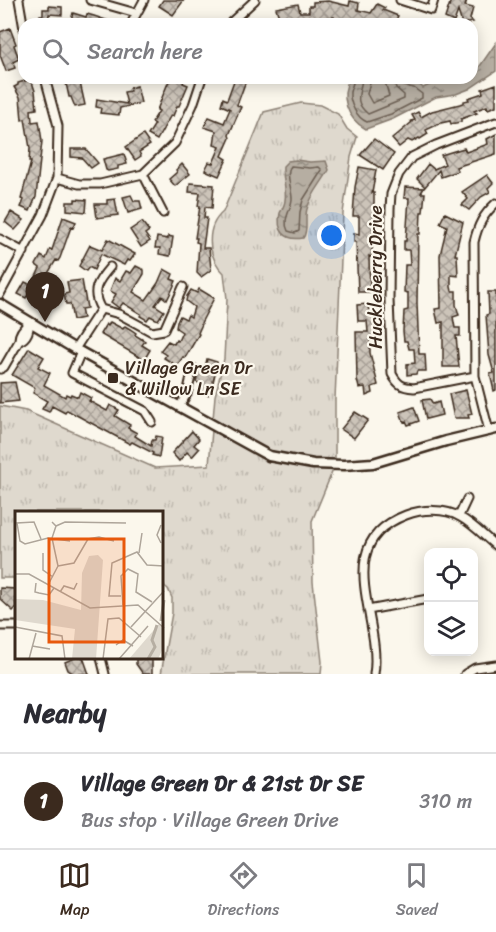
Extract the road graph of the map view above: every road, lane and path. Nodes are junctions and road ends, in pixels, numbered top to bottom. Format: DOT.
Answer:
graph roads {
  1 [pos="19,0"];
  2 [pos="90,0"];
  3 [pos="144,0"];
  4 [pos="255,0"];
  5 [pos="400,0"];
  6 [pos="435,0"];
  7 [pos="418,2"];
  8 [pos="136,12"];
  9 [pos="22,18"];
  10 [pos="134,18"];
  11 [pos="235,18"];
  12 [pos="47,84"];
  13 [pos="200,84"];
  14 [pos="496,122"];
  15 [pos="143,174"];
  16 [pos="57,178"];
  17 [pos="496,204"];
  18 [pos="163,213"];
  19 [pos="0,239"];
  20 [pos="24,252"];
  21 [pos="111,267"];
  22 [pos="183,287"];
  23 [pos="0,294"];
  24 [pos="0,304"];
  25 [pos="102,309"];
  26 [pos="30,322"];
  27 [pos="78,350"];
  28 [pos="193,368"];
  29 [pos="0,369"];
  30 [pos="475,376"];
  31 [pos="179,407"];
  32 [pos="152,422"];
  33 [pos="493,430"];
  34 [pos="467,499"];
  35 [pos="459,516"];
  36 [pos="496,546"];
  37 [pos="424,600"];
  38 [pos="368,610"];
  39 [pos="101,659"];
  40 [pos="496,665"];
  41 [pos="105,674"];
  42 [pos="374,674"];
  43 [pos="465,674"];
  1 -- 9 [label="street"];
  2 -- 8 [label="street"];
  3 -- 8 [label="street"];
  4 -- 11 [label="street"];
  5 -- 7 [label="street"];
  6 -- 7 [label="street"];
  8 -- 10 [label="street"];
  12 -- 16 [label="street"];
  13 -- 15 [label="street"];
  14 -- 30 [label="street, Huckleberry Drive"];
  15 -- 16 [label="street"];
  15 -- 18 [label="street"];
  16 -- 20 [label="street"];
  17 -- 30 [label="street"];
  19 -- 20 [label="street"];
  20 -- 23 [label="street"];
  21 -- 25 [label="street"];
  22 -- 25 [label="street"];
  24 -- 26 [label="street"];
  25 -- 27 [label="street"];
  26 -- 27 [label="street"];
  26 -- 29 [label="street"];
  27 -- 31 [label="street"];
  27 -- 32 [label="street"];
  28 -- 31 [label="street"];
  30 -- 33 [label="street"];
  31 -- 33 [label="street"];
  34 -- 35 [label="street"];
  35 -- 36 [label="street"];
  35 -- 38 [label="street"];
  37 -- 38 [label="street"];
  38 -- 42 [label="street"];
  39 -- 41 [label="street"];
  40 -- 43 [label="street"];
}
